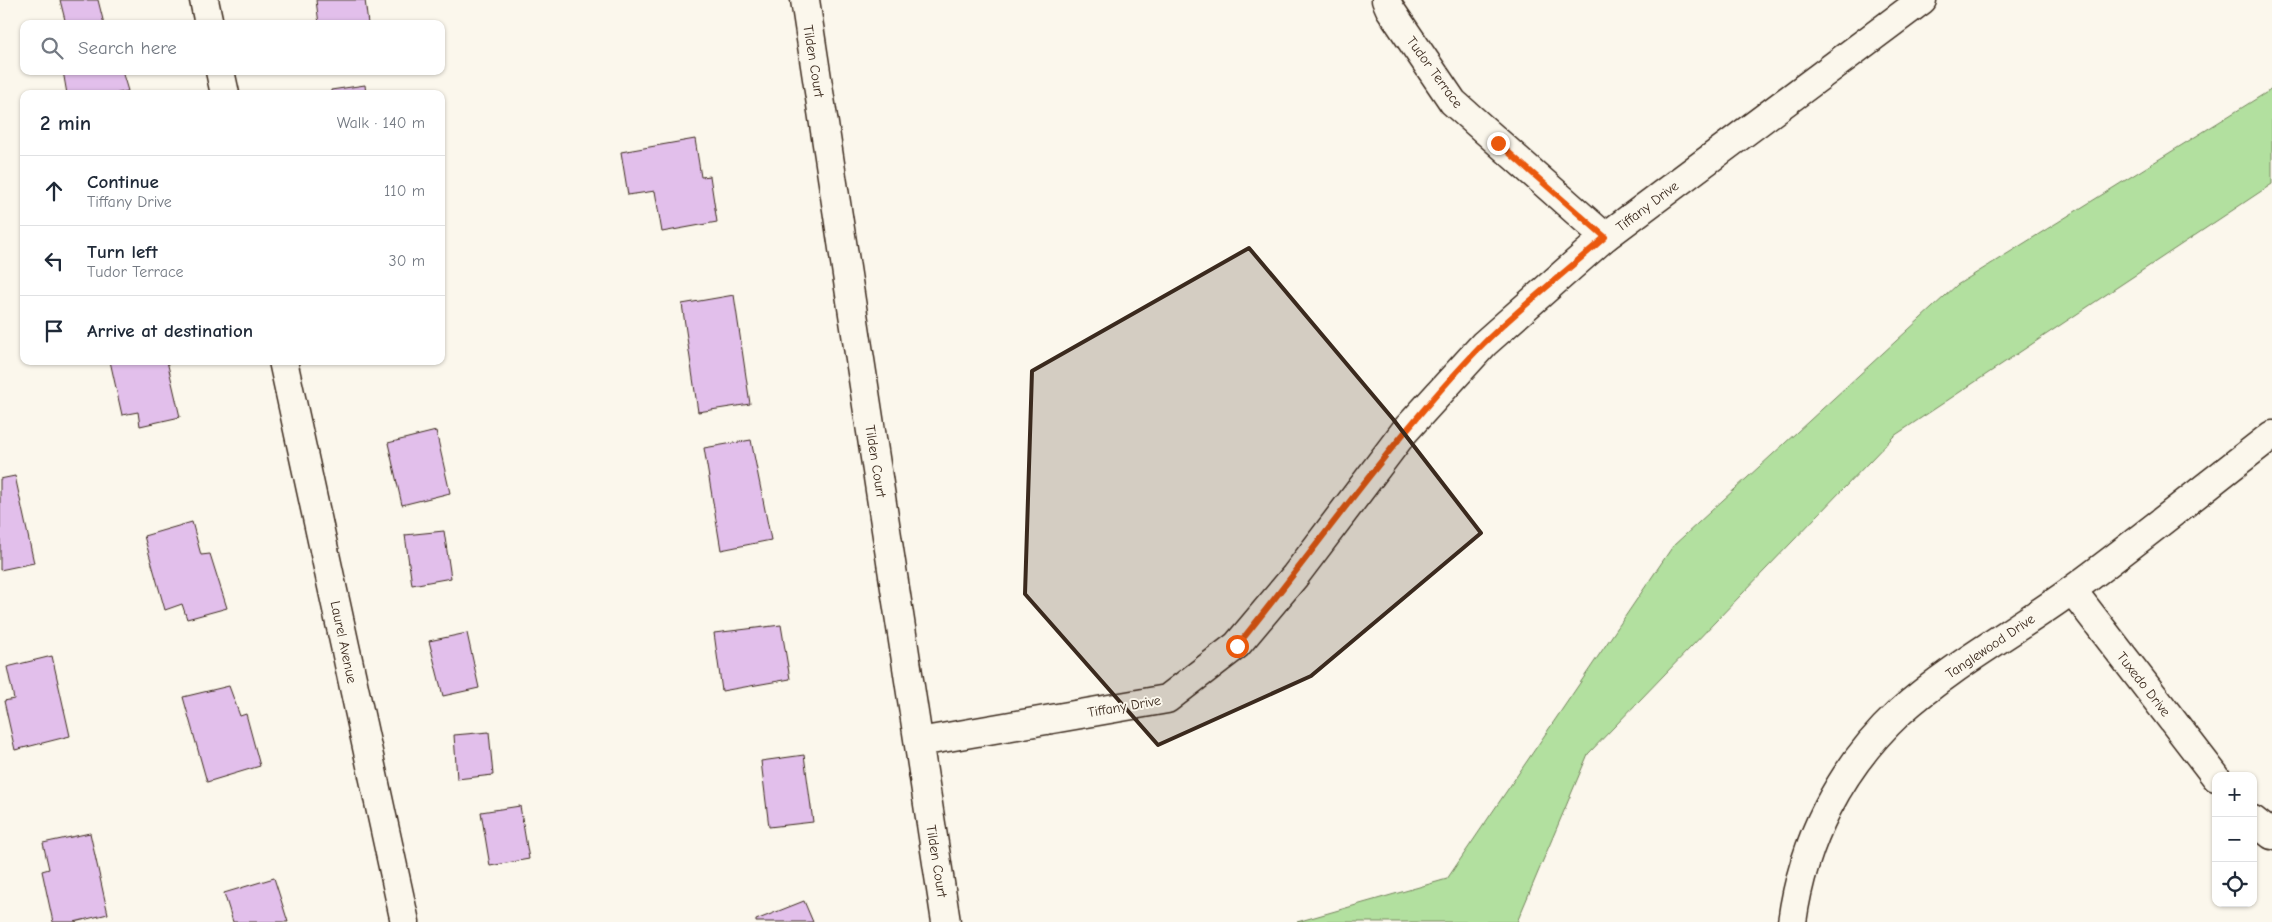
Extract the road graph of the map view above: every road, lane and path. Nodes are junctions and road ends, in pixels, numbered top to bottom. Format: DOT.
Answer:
graph roads {
  1 [pos="204,0"];
  2 [pos="805,0"];
  3 [pos="1386,0"];
  4 [pos="1922,0"];
  5 [pos="209,20"];
  6 [pos="221,75"];
  7 [pos="224,90"];
  8 [pos="1605,237"];
  9 [pos="284,365"];
  10 [pos="2272,435"];
  11 [pos="2072,590"];
  12 [pos="919,742"];
  13 [pos="2212,772"];
  14 [pos="2257,823"];
  15 [pos="2272,835"];
  16 [pos="405,922"];
  17 [pos="946,922"];
  18 [pos="1792,922"];
  1 -- 5 [label="street"];
  2 -- 12 [label="street, Tilden Court"];
  3 -- 8 [label="street, Tudor Terrace"];
  4 -- 8 [label="street, Tiffany Drive"];
  6 -- 7 [label="street"];
  8 -- 12 [label="street, Tiffany Drive"];
  9 -- 16 [label="street, Laurel Avenue"];
  10 -- 11 [label="street, Tanglewood Drive"];
  11 -- 13 [label="street, Tuxedo Drive"];
  11 -- 18 [label="street, Tanglewood Drive"];
  12 -- 17 [label="street, Tilden Court"];
  14 -- 15 [label="street"];
}
